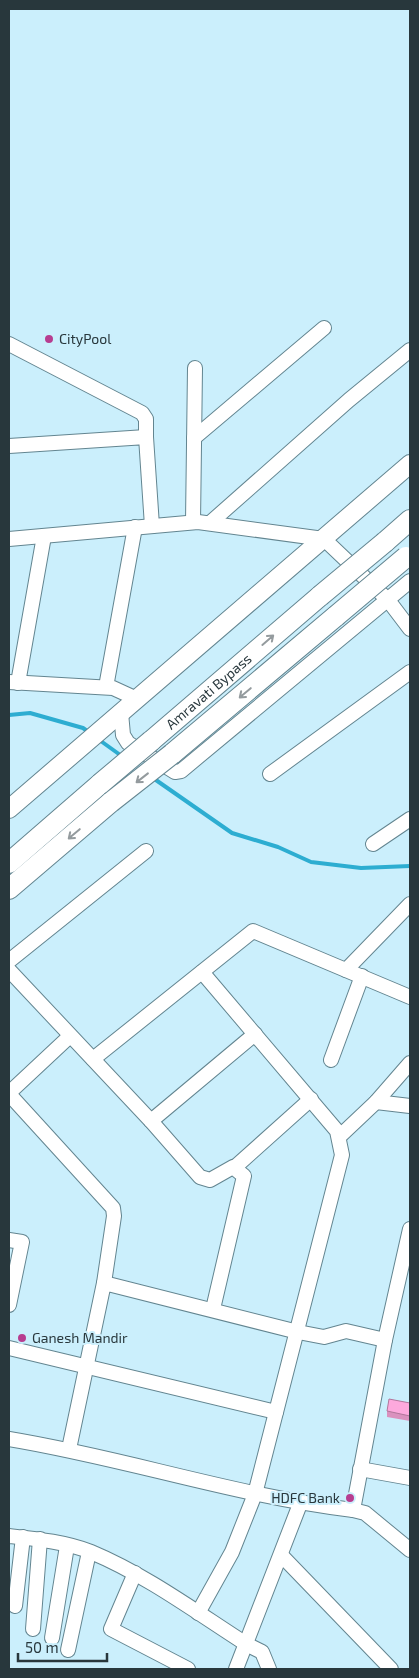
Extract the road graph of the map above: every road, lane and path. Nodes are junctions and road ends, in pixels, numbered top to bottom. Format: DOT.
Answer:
graph roads {
  1 [pos="324,328"];
  2 [pos="9,344"];
  3 [pos="410,350"];
  4 [pos="195,368"];
  5 [pos="146,437"];
  6 [pos="194,438"];
  7 [pos="9,446"];
  8 [pos="410,464"];
  9 [pos="410,520"];
  10 [pos="193,522"];
  11 [pos="210,523"];
  12 [pos="152,526"];
  13 [pos="135,527"];
  14 [pos="44,536"];
  15 [pos="9,539"];
  16 [pos="324,539"];
  17 [pos="408,555"];
  18 [pos="410,581"];
  19 [pos="388,600"];
  20 [pos="410,629"];
  21 [pos="410,672"];
  22 [pos="13,682"];
  23 [pos="106,687"];
  24 [pos="137,699"];
  25 [pos="121,713"];
  26 [pos="270,774"];
  27 [pos="9,810"];
  28 [pos="410,819"];
  29 [pos="373,844"];
  30 [pos="146,851"];
  31 [pos="9,863"];
  32 [pos="9,889"];
  33 [pos="410,904"];
  34 [pos="9,961"];
  35 [pos="9,970"];
  36 [pos="346,970"];
  37 [pos="202,972"];
  38 [pos="362,976"];
  39 [pos="410,997"];
  40 [pos="255,1034"];
  41 [pos="70,1036"];
  42 [pos="93,1059"];
  43 [pos="331,1060"];
  44 [pos="410,1063"];
  45 [pos="9,1094"];
  46 [pos="312,1099"];
  47 [pos="376,1102"];
  48 [pos="410,1106"];
  49 [pos="151,1121"];
  50 [pos="340,1136"];
  51 [pos="234,1168"];
  52 [pos="410,1229"];
  53 [pos="9,1240"];
  54 [pos="104,1283"];
  55 [pos="9,1305"];
  56 [pos="213,1309"];
  57 [pos="298,1332"];
  58 [pos="385,1340"];
  59 [pos="9,1348"];
  60 [pos="86,1367"];
  61 [pos="276,1412"];
  62 [pos="9,1439"];
  63 [pos="69,1449"];
  64 [pos="360,1469"];
  65 [pos="410,1478"];
  66 [pos="255,1494"];
  67 [pos="300,1504"];
  68 [pos="353,1510"];
  69 [pos="16,1536"];
  70 [pos="40,1539"];
  71 [pos="67,1546"];
  72 [pos="410,1550"];
  73 [pos="90,1552"];
  74 [pos="281,1555"];
  75 [pos="134,1573"];
  76 [pos="15,1606"];
  77 [pos="198,1613"];
  78 [pos="33,1629"];
  79 [pos="52,1638"];
  80 [pos="246,1644"];
  81 [pos="68,1650"];
  82 [pos="377,1654"];
  83 [pos="188,1669"];
  84 [pos="236,1669"];
  85 [pos="269,1669"];
  86 [pos="379,1669"];
  87 [pos="391,1669"];
  1 -- 6 [label="street"];
  2 -- 5 [label="street"];
  3 -- 11 [label="street"];
  4 -- 6 [label="street"];
  5 -- 7 [label="street"];
  5 -- 12 [label="street"];
  6 -- 10 [label="street"];
  8 -- 16 [label="main road"];
  31 -- 9 [label="highway, Amravati Bypass, one-way, bridge"];
  10 -- 11 [label="street"];
  10 -- 12 [label="street"];
  11 -- 16 [label="street"];
  12 -- 13 [label="street"];
  13 -- 14 [label="street"];
  13 -- 23 [label="street"];
  14 -- 15 [label="street"];
  14 -- 22 [label="street"];
  16 -- 19 [label="street"];
  16 -- 24 [label="main road"];
  17 -- 32 [label="highway, Amravati Bypass, one-way, bridge"];
  18 -- 19 [label="street"];
  19 -- 20 [label="street"];
  19 -- 25 [label="street"];
  21 -- 26 [label="street"];
  22 -- 23 [label="street"];
  23 -- 24 [label="street"];
  24 -- 25 [label="main road"];
  25 -- 27 [label="main road"];
  28 -- 29 [label="street"];
  30 -- 34 [label="street"];
  33 -- 36 [label="street"];
  35 -- 41 [label="street"];
  36 -- 37 [label="street"];
  36 -- 38 [label="street"];
  37 -- 40 [label="street"];
  37 -- 42 [label="street"];
  38 -- 39 [label="street"];
  38 -- 43 [label="street"];
  40 -- 46 [label="street"];
  40 -- 49 [label="street"];
  41 -- 42 [label="street"];
  41 -- 45 [label="street"];
  42 -- 49 [label="street"];
  44 -- 47 [label="street"];
  45 -- 54 [label="street"];
  46 -- 50 [label="street"];
  46 -- 51 [label="street"];
  47 -- 48 [label="street"];
  47 -- 50 [label="street"];
  49 -- 51 [label="street"];
  50 -- 57 [label="street"];
  51 -- 56 [label="street"];
  52 -- 58 [label="street"];
  53 -- 55 [label="street"];
  54 -- 56 [label="street"];
  54 -- 60 [label="street"];
  56 -- 57 [label="street"];
  57 -- 58 [label="street"];
  57 -- 61 [label="street"];
  58 -- 64 [label="street"];
  59 -- 60 [label="street"];
  60 -- 61 [label="street"];
  60 -- 63 [label="street"];
  61 -- 66 [label="street"];
  62 -- 63 [label="street"];
  63 -- 66 [label="street"];
  64 -- 65 [label="street"];
  64 -- 68 [label="street"];
  66 -- 67 [label="street"];
  66 -- 77 [label="street"];
  67 -- 68 [label="street"];
  67 -- 74 [label="street"];
  68 -- 72 [label="street"];
  69 -- 70 [label="street"];
  69 -- 76 [label="street"];
  70 -- 71 [label="street"];
  70 -- 78 [label="street"];
  71 -- 73 [label="street"];
  71 -- 79 [label="street"];
  73 -- 75 [label="street"];
  73 -- 81 [label="street"];
  74 -- 80 [label="street"];
  74 -- 82 [label="street"];
  75 -- 77 [label="street"];
  75 -- 83 [label="street"];
  77 -- 80 [label="street"];
  80 -- 84 [label="street"];
  80 -- 85 [label="street"];
  82 -- 86 [label="street"];
  82 -- 87 [label="street"];
}
